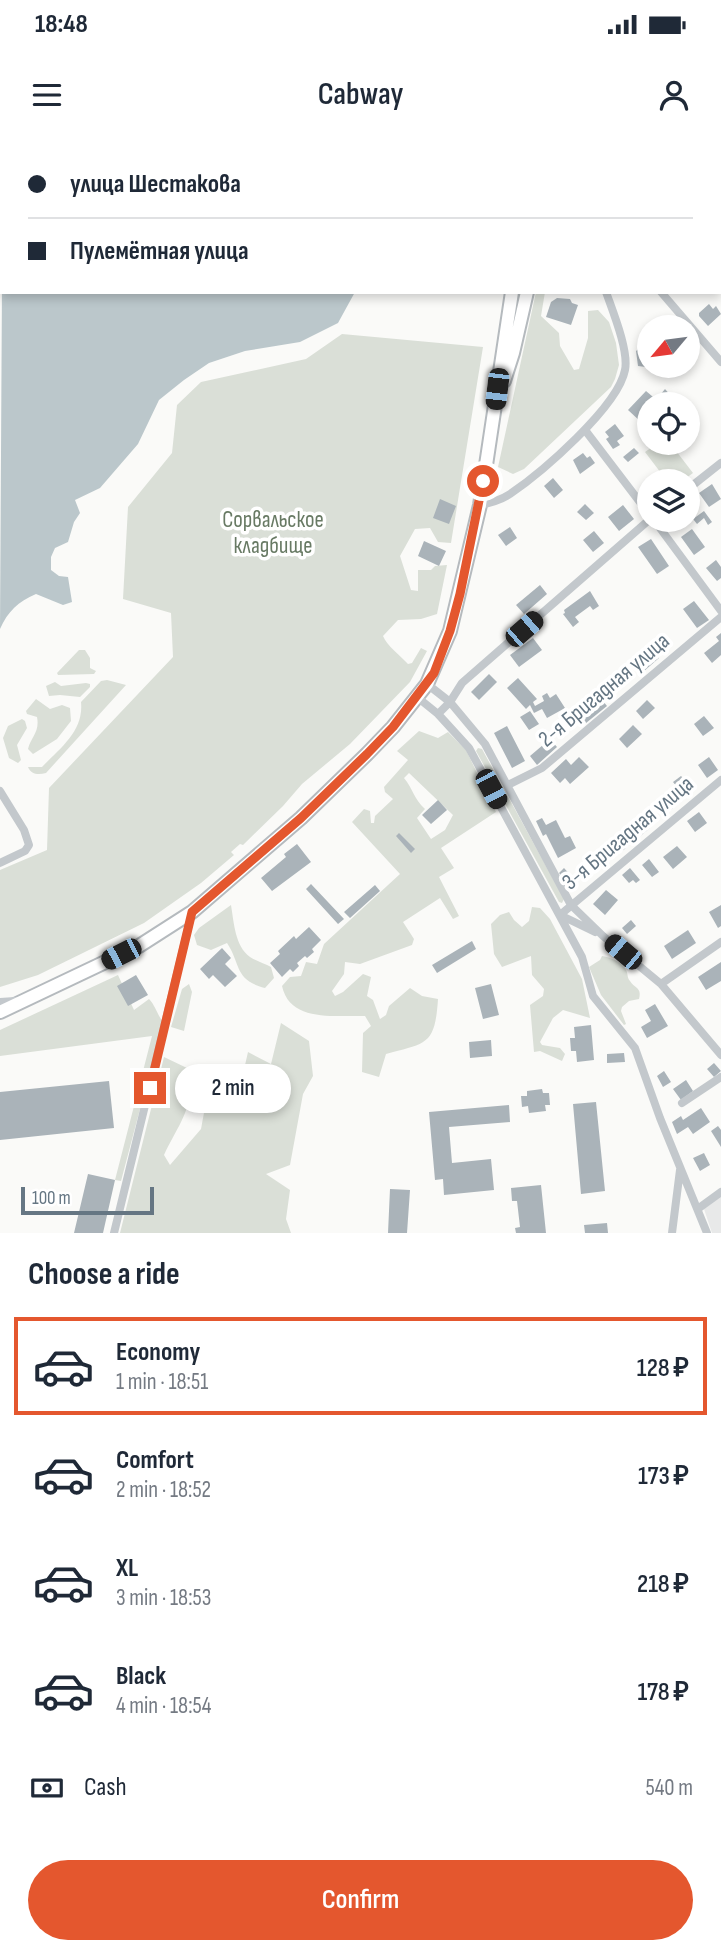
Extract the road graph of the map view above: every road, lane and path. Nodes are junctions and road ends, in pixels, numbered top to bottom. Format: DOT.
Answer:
graph roads {
  1 [pos="512,294"];
  2 [pos="527,294"];
  3 [pos="608,294"];
  4 [pos="663,294"];
  5 [pos="721,362"];
  6 [pos="495,408"];
  7 [pos="585,430"];
  8 [pos="721,464"];
  9 [pos="700,480"];
  10 [pos="637,498"];
  11 [pos="480,505"];
  12 [pos="638,532"];
  13 [pos="661,532"];
  14 [pos="721,611"];
  15 [pos="721,617"];
  16 [pos="427,684"];
  17 [pos="417,697"];
  18 [pos="450,702"];
  19 [pos="438,714"];
  20 [pos="721,780"];
  21 [pos="508,785"];
  22 [pos="0,791"];
  23 [pos="0,863"];
  24 [pos="571,905"];
  25 [pos="192,912"];
  26 [pos="560,915"];
  27 [pos="575,921"];
  28 [pos="603,936"];
  29 [pos="721,942"];
  30 [pos="578,950"];
  31 [pos="661,984"];
  32 [pos="25,1001"];
  33 [pos="0,1002"];
  34 [pos="0,1012"];
  35 [pos="0,1019"];
  36 [pos="721,1055"];
  37 [pos="721,1077"];
  38 [pos="682,1103"];
  39 [pos="680,1167"];
  40 [pos="721,1192"];
  41 [pos="699,1208"];
  42 [pos="114,1233"];
  43 [pos="673,1233"];
  44 [pos="707,1233"];
  1 -- 6 [label="main road"];
  2 -- 6 [label="main road"];
  3 -- 7 [label="street"];
  4 -- 5 [label="street"];
  6 -- 11 [label="main road"];
  7 -- 10 [label="street"];
  7 -- 11 [label="street"];
  8 -- 9 [label="street"];
  11 -- 16 [label="main road"];
  12 -- 18 [label="street"];
  13 -- 14 [label="street"];
  15 -- 21 [label="street, 2-я Бригадная улица"];
  16 -- 17 [label="main road"];
  16 -- 18 [label="street"];
  17 -- 19 [label="street"];
  17 -- 25 [label="main road"];
  18 -- 19 [label="street"];
  18 -- 21 [label="street"];
  19 -- 26 [label="street"];
  20 -- 24 [label="street, 3-я Бригадная улица"];
  21 -- 24 [label="street"];
  22 -- 23 [label="street"];
  24 -- 26 [label="street, 3-я Бригадная улица"];
  24 -- 27 [label="street"];
  24 -- 28 [label="street"];
  25 -- 32 [label="main road"];
  25 -- 42 [label="street"];
  26 -- 27 [label="street"];
  26 -- 30 [label="street"];
  27 -- 28 [label="street"];
  27 -- 30 [label="street"];
  28 -- 31 [label="street"];
  29 -- 31 [label="street"];
  30 -- 39 [label="street"];
  31 -- 36 [label="street"];
  32 -- 33 [label="street"];
  32 -- 34 [label="main road"];
  32 -- 35 [label="street"];
  37 -- 38 [label="street"];
  39 -- 41 [label="street"];
  39 -- 43 [label="street"];
  40 -- 41 [label="street"];
  41 -- 44 [label="street"];
}
